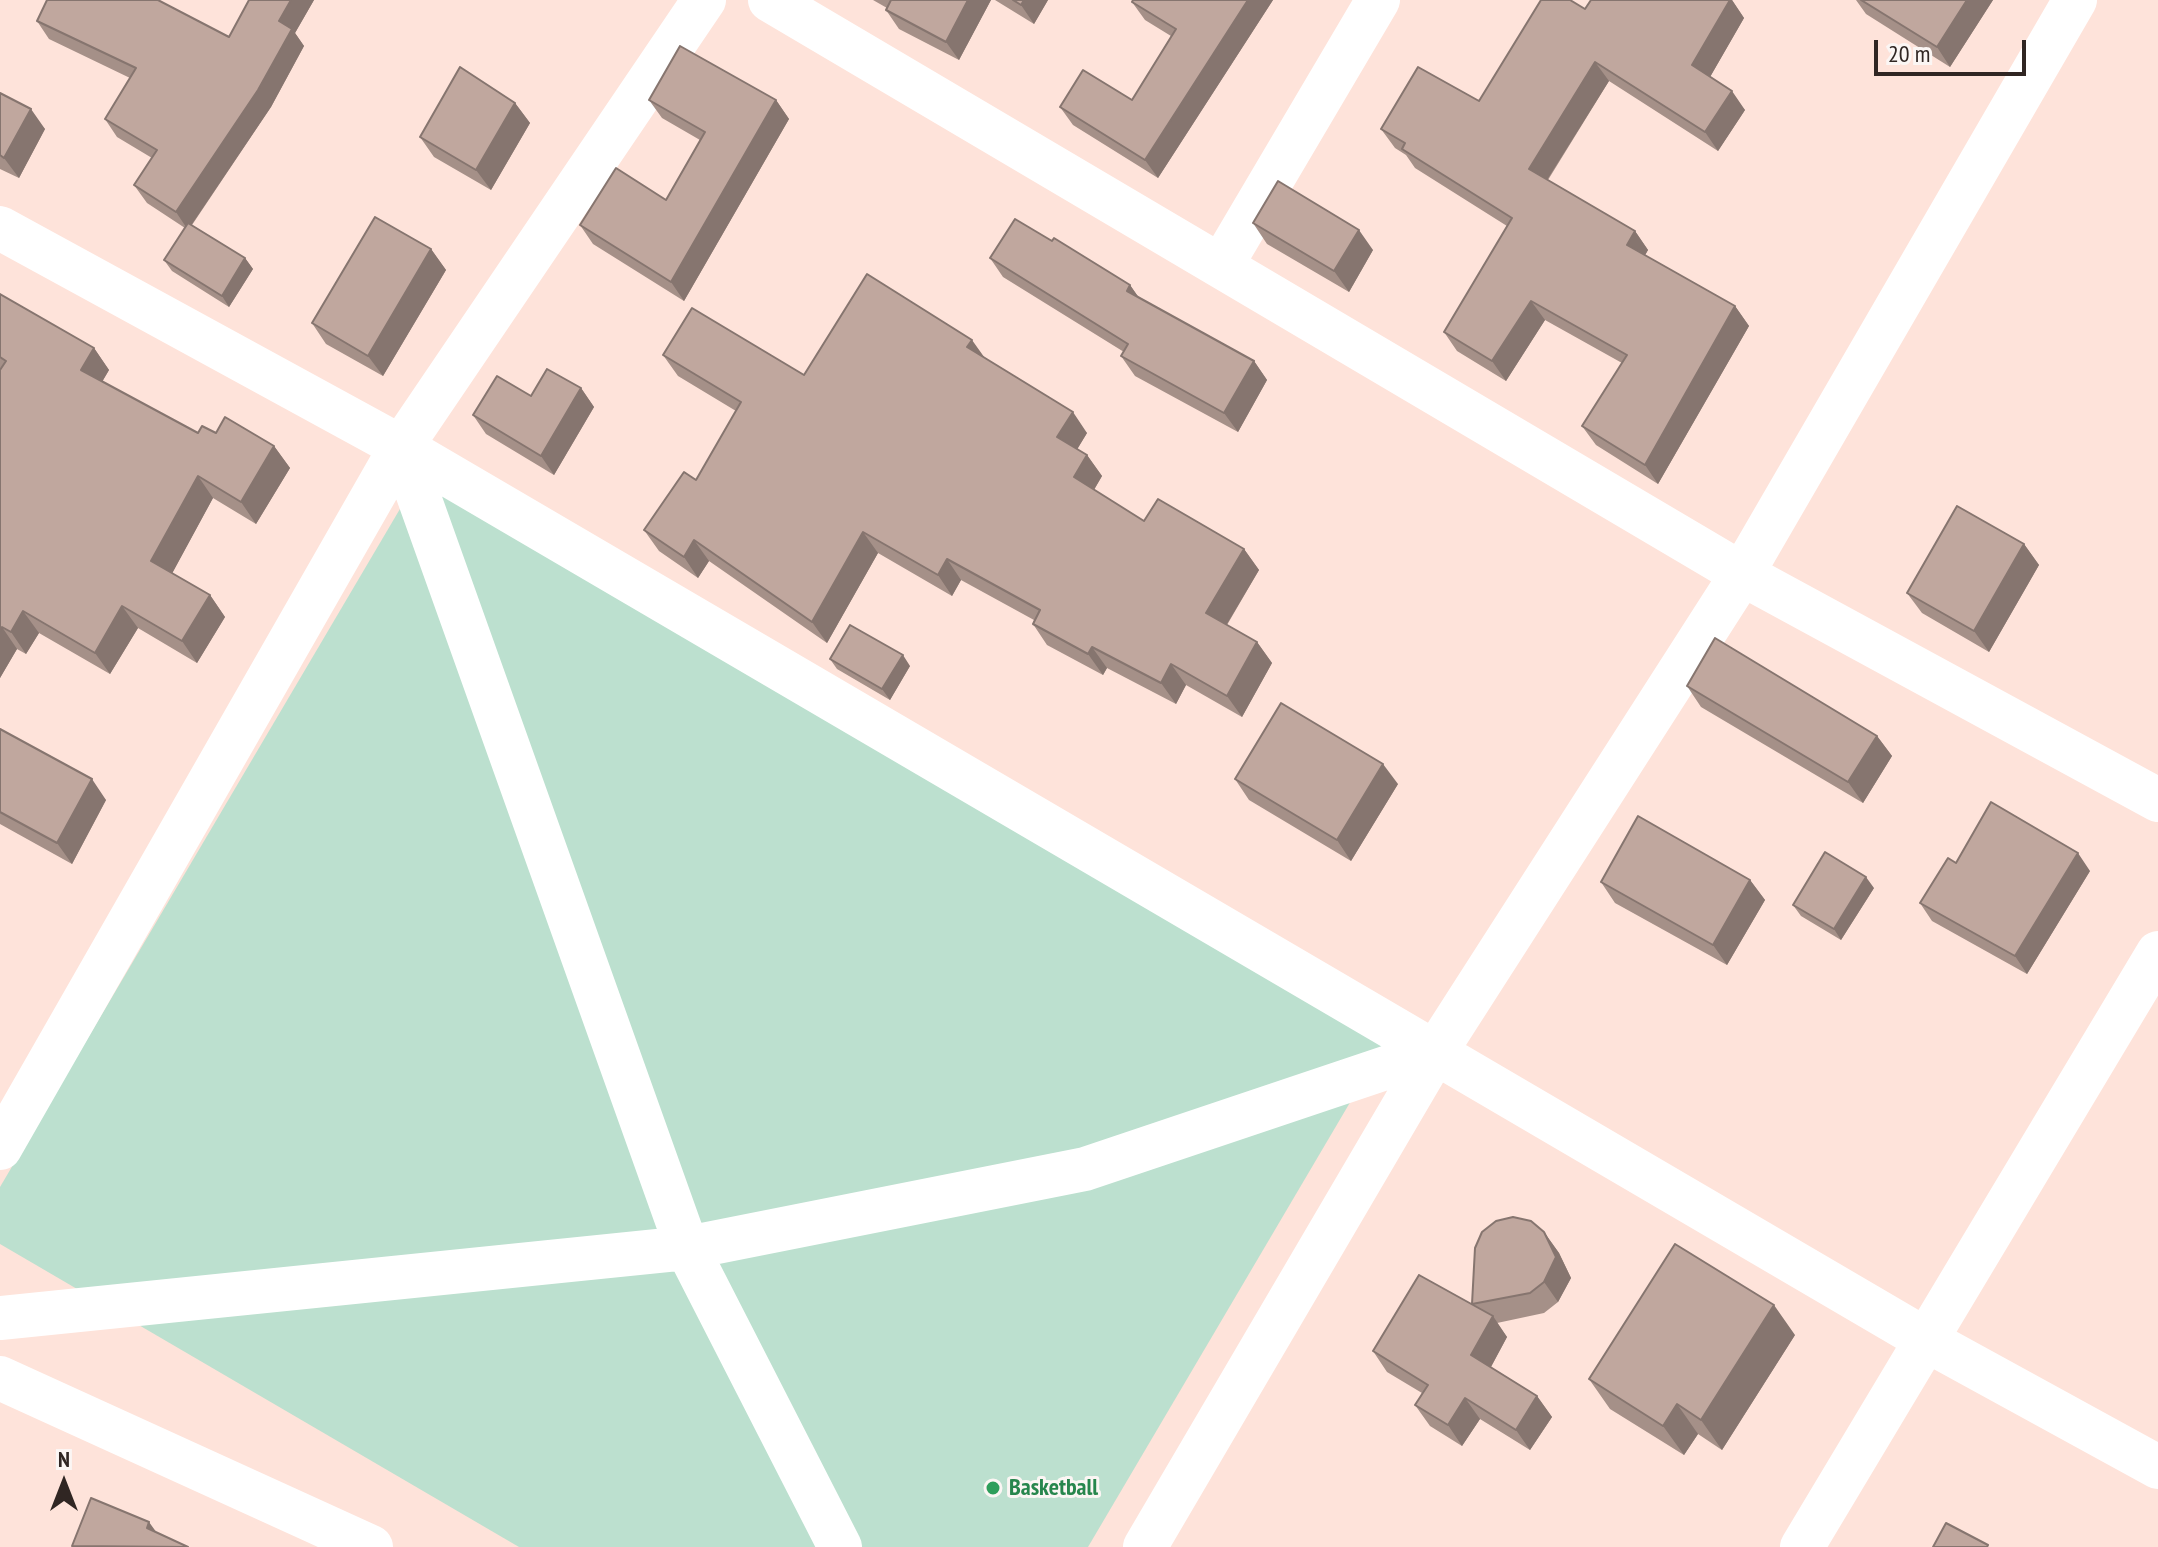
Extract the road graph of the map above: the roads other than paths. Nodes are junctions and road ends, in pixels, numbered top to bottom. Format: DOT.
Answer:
graph roads {
  1 [pos="704,0"];
  2 [pos="770,0"];
  3 [pos="1378,0"];
  4 [pos="2075,0"];
  5 [pos="0,228"];
  6 [pos="1221,266"];
  7 [pos="401,447"];
  8 [pos="1742,574"];
  9 [pos="2158,800"];
  10 [pos="2158,953"];
  11 [pos="1436,1051"];
  12 [pos="0,1148"];
  13 [pos="687,1248"];
  14 [pos="0,1318"];
  15 [pos="1928,1341"];
  16 [pos="0,1378"];
  17 [pos="2158,1467"];
  18 [pos="371,1547"];
  19 [pos="840,1547"];
  20 [pos="1145,1547"];
  21 [pos="1802,1547"];
  1 -- 7 [label="street"];
  2 -- 6 [label="street"];
  3 -- 6 [label="street"];
  4 -- 8 [label="street"];
  5 -- 7 [label="street"];
  6 -- 8 [label="street"];
  7 -- 11 [label="street"];
  7 -- 12 [label="street"];
  7 -- 13 [label="street"];
  8 -- 9 [label="street"];
  8 -- 11 [label="street"];
  10 -- 15 [label="street"];
  11 -- 13 [label="street"];
  11 -- 15 [label="street"];
  11 -- 20 [label="street"];
  13 -- 14 [label="street"];
  13 -- 19 [label="street"];
  15 -- 17 [label="street"];
  15 -- 21 [label="street"];
  16 -- 18 [label="street"];
}
